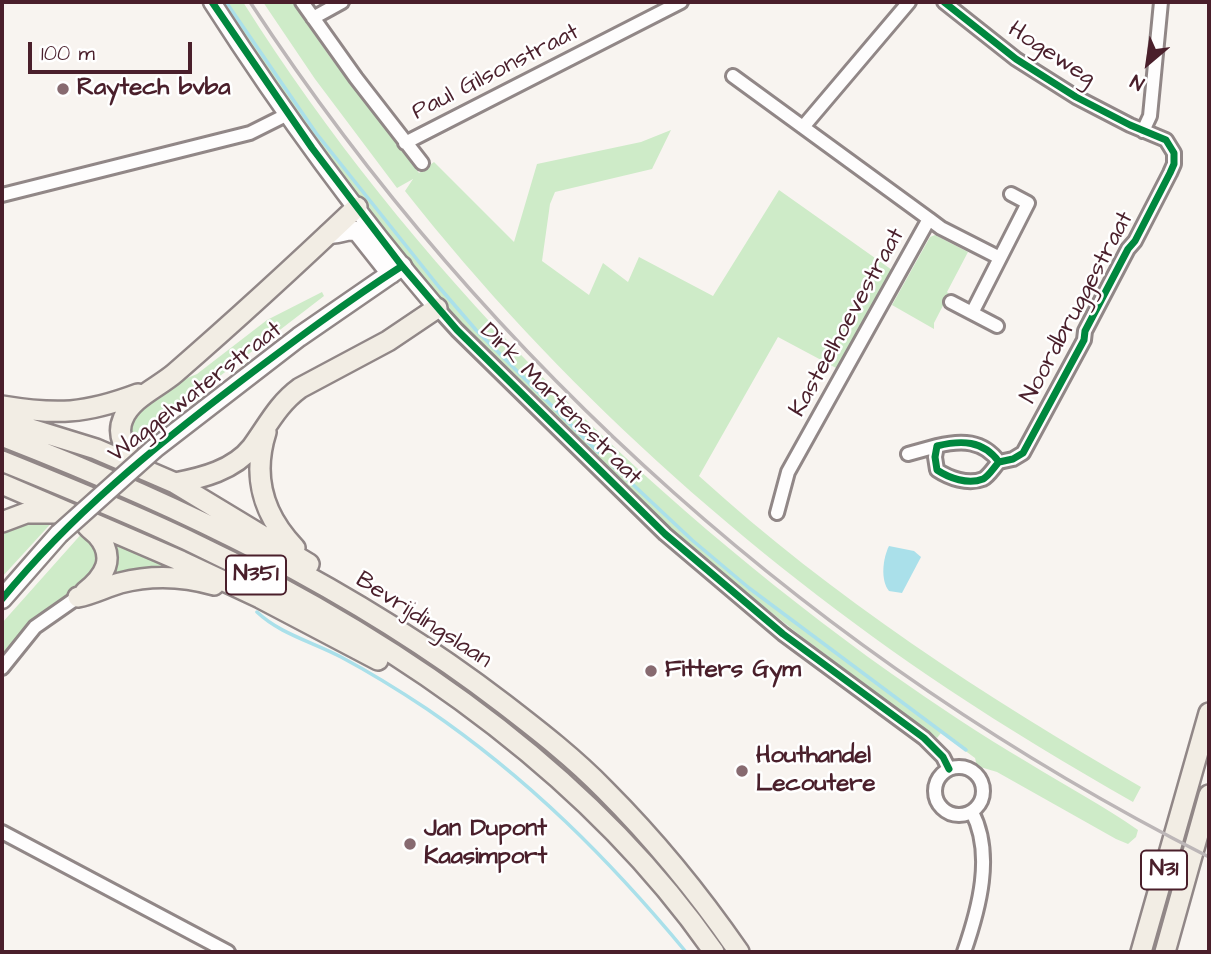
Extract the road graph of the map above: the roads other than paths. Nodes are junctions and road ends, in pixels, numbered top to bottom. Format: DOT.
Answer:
graph roads {
  1 [pos="212,2"];
  2 [pos="302,2"];
  3 [pos="342,2"];
  4 [pos="681,2"];
  5 [pos="909,2"];
  6 [pos="944,2"];
  7 [pos="1161,2"];
  8 [pos="313,18"];
  9 [pos="733,76"];
  10 [pos="288,114"];
  11 [pos="803,127"];
  12 [pos="1143,131"];
  13 [pos="405,143"];
  14 [pos="422,163"];
  15 [pos="1011,194"];
  16 [pos="2,195"];
  17 [pos="357,207"];
  18 [pos="929,219"];
  19 [pos="328,234"];
  20 [pos="1000,258"];
  21 [pos="396,270"];
  22 [pos="951,302"];
  23 [pos="438,308"];
  24 [pos="972,313"];
  25 [pos="997,326"];
  26 [pos="152,390"];
  27 [pos="2,406"];
  28 [pos="2,420"];
  29 [pos="269,421"];
  30 [pos="2,436"];
  31 [pos="937,446"];
  32 [pos="908,454"];
  33 [pos="2,461"];
  34 [pos="999,462"];
  35 [pos="138,467"];
  36 [pos="175,483"];
  37 [pos="2,484"];
  38 [pos="777,513"];
  39 [pos="75,516"];
  40 [pos="2,522"];
  41 [pos="316,568"];
  42 [pos="78,597"];
  43 [pos="2,599"];
  44 [pos="283,610"];
  45 [pos="390,626"];
  46 [pos="2,668"];
  47 [pos="1209,713"];
  48 [pos="492,723"];
  49 [pos="949,769"];
  50 [pos="1209,795"];
  51 [pos="972,811"];
  52 [pos="2,832"];
  53 [pos="228,952"];
  54 [pos="714,952"];
  55 [pos="739,952"];
  56 [pos="964,952"];
  57 [pos="1141,952"];
  58 [pos="1165,952"];
  1 -- 10 [label="street, Dirk Martensstraat"];
  2 -- 8 [label="street"];
  3 -- 8 [label="street"];
  4 -- 13 [label="street, Paul Gilsonstraat"];
  5 -- 11 [label="street"];
  6 -- 12 [label="street, Hogeweg"];
  7 -- 12 [label="street"];
  8 -- 13 [label="street"];
  9 -- 11 [label="street, Kasteelhoevestraat"];
  10 -- 16 [label="street"];
  10 -- 17 [label="street, Dirk Martensstraat"];
  11 -- 18 [label="street, Kasteelhoevestraat"];
  12 -- 34 [label="street, Noordbruggestraat"];
  13 -- 14 [label="street"];
  15 -- 20 [label="street"];
  17 -- 19 [label="highway"];
  17 -- 21 [label="street, Dirk Martensstraat"];
  18 -- 20 [label="street"];
  18 -- 38 [label="street, Kasteelhoevestraat"];
  19 -- 21 [label="main road"];
  19 -- 26 [label="highway"];
  20 -- 24 [label="street"];
  21 -- 23 [label="street, Dirk Martensstraat"];
  21 -- 43 [label="main road, Waggelwaterstraat, bridge"];
  22 -- 24 [label="street"];
  23 -- 29 [label="highway"];
  23 -- 49 [label="street, Dirk Martensstraat"];
  24 -- 25 [label="street"];
  26 -- 27 [label="highway"];
  26 -- 35 [label="highway"];
  28 -- 35 [label="highway"];
  29 -- 36 [label="highway"];
  29 -- 41 [label="highway"];
  30 -- 45 [label="highway, Bevrijdingslaan / N351"];
  31 -- 32 [label="street"];
  31 -- 34 [label="street"];
  31 -- 34 [label="street, Noordbruggestraat"];
  33 -- 48 [label="highway, Bevrijdingslaan / N351"];
  35 -- 36 [label="highway"];
  36 -- 41 [label="highway"];
  37 -- 39 [label="highway"];
  39 -- 40 [label="highway"];
  39 -- 42 [label="highway"];
  39 -- 44 [label="highway"];
  41 -- 45 [label="highway"];
  42 -- 44 [label="highway"];
  42 -- 46 [label="street"];
  44 -- 48 [label="highway"];
  45 -- 55 [label="highway, Bevrijdingslaan / N351"];
  47 -- 57 [label="highway, N31"];
  48 -- 54 [label="highway, Bevrijdingslaan / N351"];
  49 -- 51 [label="street"];
  49 -- 51 [label="street"];
  50 -- 58 [label="highway, N31"];
  51 -- 56 [label="street"];
  52 -- 53 [label="street"];
}
